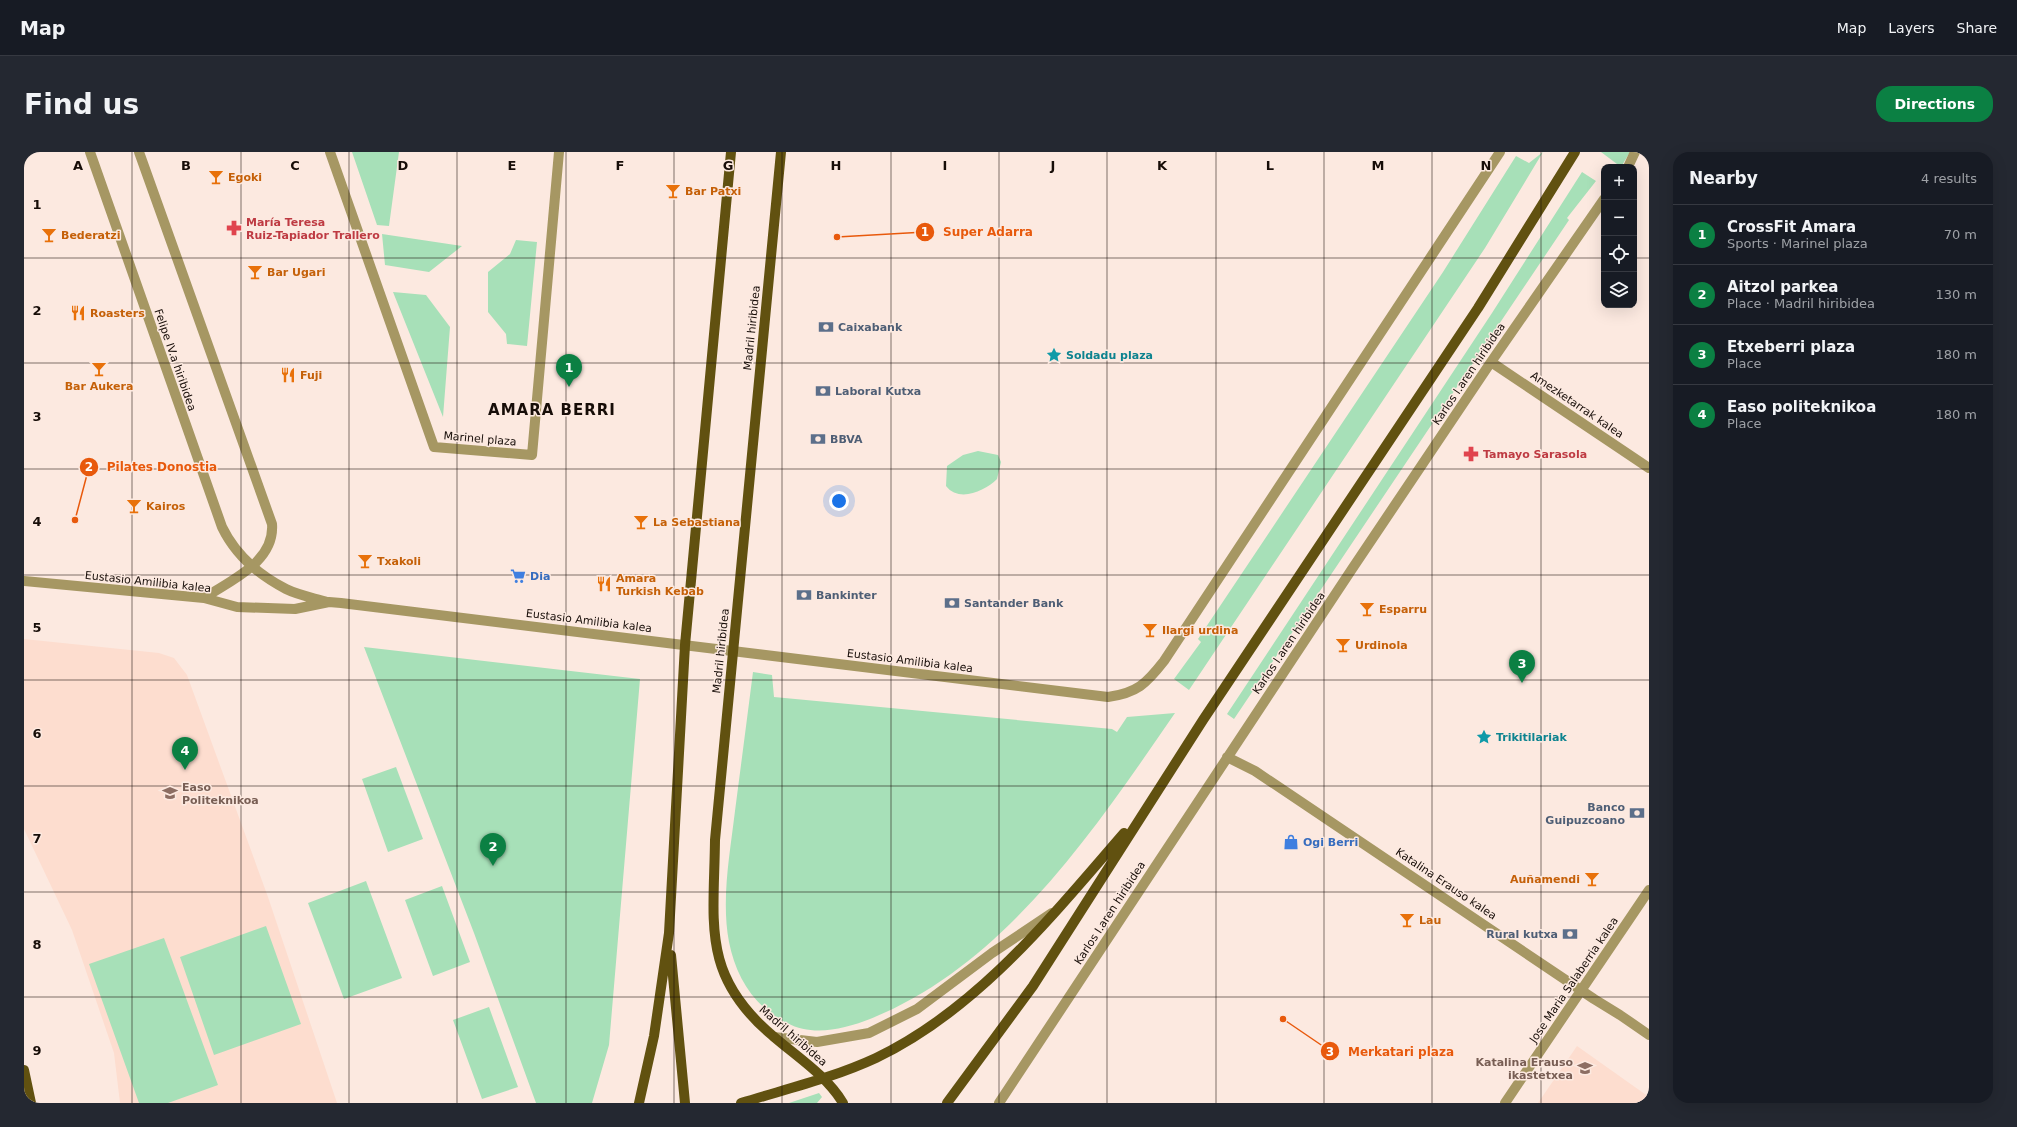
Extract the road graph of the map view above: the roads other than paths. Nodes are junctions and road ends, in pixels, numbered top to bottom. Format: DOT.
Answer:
graph roads {
  1 [pos="90,152"];
  2 [pos="139,152"];
  3 [pos="330,152"];
  4 [pos="560,152"];
  5 [pos="731,152"];
  6 [pos="781,152"];
  7 [pos="1500,152"];
  8 [pos="1575,152"];
  9 [pos="1635,152"];
  10 [pos="1629,164"];
  11 [pos="1603,200"];
  12 [pos="1491,362"];
  13 [pos="1649,468"];
  14 [pos="253,567"];
  15 [pos="24,581"];
  16 [pos="204,598"];
  17 [pos="329,602"];
  18 [pos="685,645"];
  19 [pos="733,651"];
  20 [pos="1227,757"];
  21 [pos="1145,809"];
  22 [pos="1649,890"];
  23 [pos="1058,908"];
  24 [pos="669,933"];
  25 [pos="1581,991"];
  26 [pos="1649,1034"];
  27 [pos="774,1037"];
  28 [pos="24,1070"];
  29 [pos="823,1078"];
  30 [pos="30,1103"];
  31 [pos="639,1103"];
  32 [pos="684,1103"];
  33 [pos="740,1103"];
  34 [pos="843,1103"];
  35 [pos="947,1103"];
  36 [pos="999,1103"];
  37 [pos="1505,1103"];
  1 -- 14 [label="street, Felipe IV.a hiribidea"];
  2 -- 14 [label="street"];
  3 -- 4 [label="street, Marinel plaza"];
  5 -- 18 [label="main road"];
  6 -- 19 [label="main road, Madril hiribidea"];
  7 -- 19 [label="street, Eustasio Amilibia kalea"];
  8 -- 21 [label="main road"];
  9 -- 10 [label="street"];
  11 -- 12 [label="street, Karlos I.aren hiribidea"];
  12 -- 13 [label="street, Amezketarrak kalea"];
  12 -- 20 [label="street, Karlos I.aren hiribidea"];
  14 -- 16 [label="street"];
  14 -- 17 [label="street, Felipe IV.a hiribidea"];
  15 -- 16 [label="street, Eustasio Amilibia kalea"];
  16 -- 17 [label="street, Eustasio Amilibia kalea"];
  17 -- 18 [label="street, Eustasio Amilibia kalea"];
  18 -- 19 [label="street, Eustasio Amilibia kalea"];
  18 -- 24 [label="main road"];
  19 -- 27 [label="main road, Madril hiribidea"];
  20 -- 25 [label="street, Katalina Erauso kalea"];
  20 -- 36 [label="street, Karlos I.aren hiribidea"];
  21 -- 23 [label="main road"];
  21 -- 35 [label="main road"];
  22 -- 25 [label="street, Jose Maria Salaberria kalea"];
  23 -- 27 [label="street"];
  23 -- 29 [label="main road"];
  24 -- 31 [label="main road"];
  24 -- 32 [label="main road"];
  25 -- 26 [label="street, Katalina Erauso kalea"];
  25 -- 37 [label="street, Jose Maria Salaberria kalea"];
  27 -- 29 [label="main road, Madril hiribidea"];
  28 -- 30 [label="main road"];
  29 -- 33 [label="main road"];
  29 -- 34 [label="main road, Madril hiribidea"];
}
